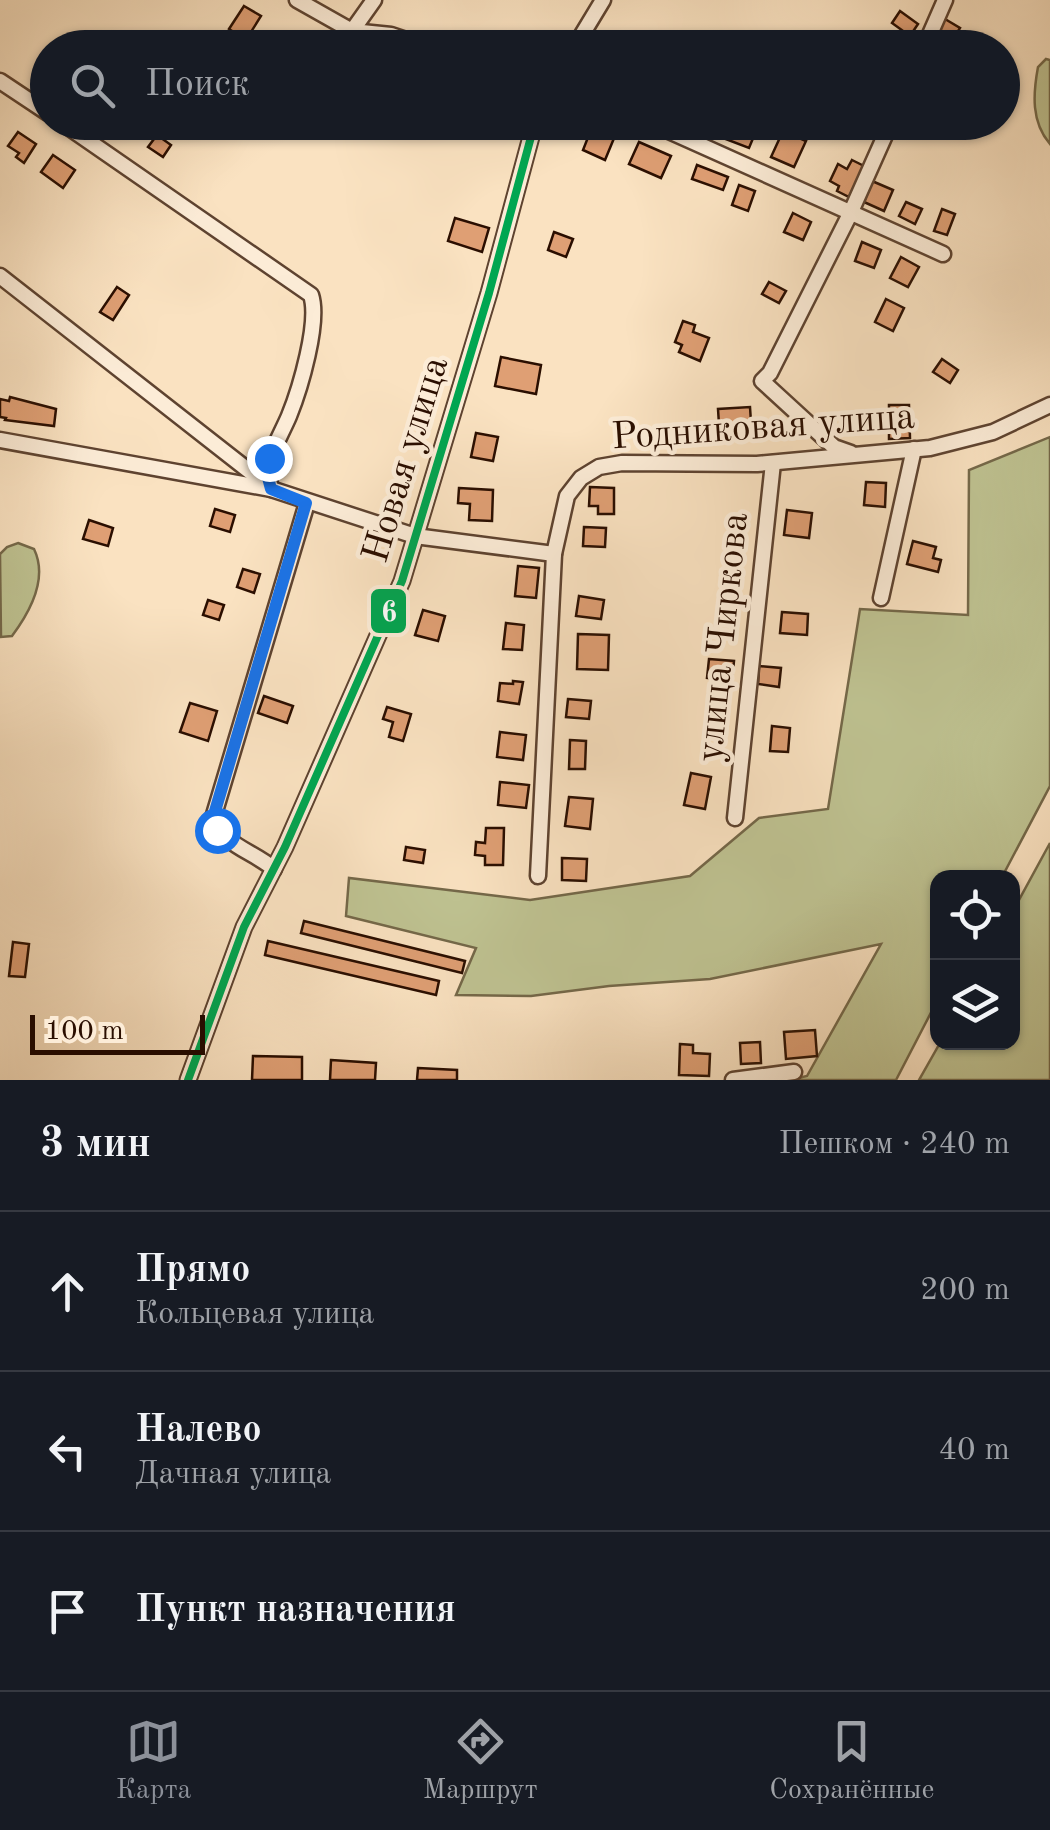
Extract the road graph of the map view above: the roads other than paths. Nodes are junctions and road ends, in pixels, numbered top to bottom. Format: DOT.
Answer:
graph roads {
  1 [pos="297,0"];
  2 [pos="374,0"];
  3 [pos="603,0"];
  4 [pos="945,0"];
  5 [pos="352,30"];
  6 [pos="585,30"];
  7 [pos="932,30"];
  8 [pos="0,80"];
  9 [pos="30,101"];
  10 [pos="87,140"];
  11 [pos="530,140"];
  12 [pos="688,140"];
  13 [pos="883,140"];
  14 [pos="850,214"];
  15 [pos="943,254"];
  16 [pos="0,276"];
  17 [pos="1050,406"];
  18 [pos="0,440"];
  19 [pos="914,449"];
  20 [pos="858,455"];
  21 [pos="773,463"];
  22 [pos="271,489"];
  23 [pos="306,503"];
  24 [pos="415,536"];
  25 [pos="554,554"];
  26 [pos="880,598"];
  27 [pos="735,818"];
  28 [pos="274,869"];
  29 [pos="538,876"];
  30 [pos="794,1072"];
  31 [pos="188,1080"];
  32 [pos="733,1080"];
  1 -- 5 [label="street"];
  2 -- 5 [label="street"];
  3 -- 6 [label="street"];
  4 -- 7 [label="street"];
  8 -- 9 [label="street"];
  10 -- 22 [label="street"];
  11 -- 24 [label="street, Новая улица"];
  12 -- 14 [label="street"];
  13 -- 14 [label="street"];
  14 -- 15 [label="street"];
  14 -- 20 [label="street"];
  16 -- 22 [label="street"];
  17 -- 19 [label="street, Родниковая улица"];
  18 -- 22 [label="street"];
  19 -- 20 [label="street, Родниковая улица"];
  19 -- 26 [label="street"];
  20 -- 21 [label="street, Родниковая улица"];
  21 -- 25 [label="street, Родниковая улица"];
  21 -- 27 [label="street, улица Чиркова"];
  22 -- 23 [label="street"];
  23 -- 24 [label="street"];
  23 -- 28 [label="street"];
  24 -- 25 [label="street"];
  24 -- 28 [label="street, Новая улица"];
  25 -- 29 [label="street, Родниковая улица"];
  28 -- 31 [label="street, Новая улица"];
  30 -- 32 [label="street"];
}
